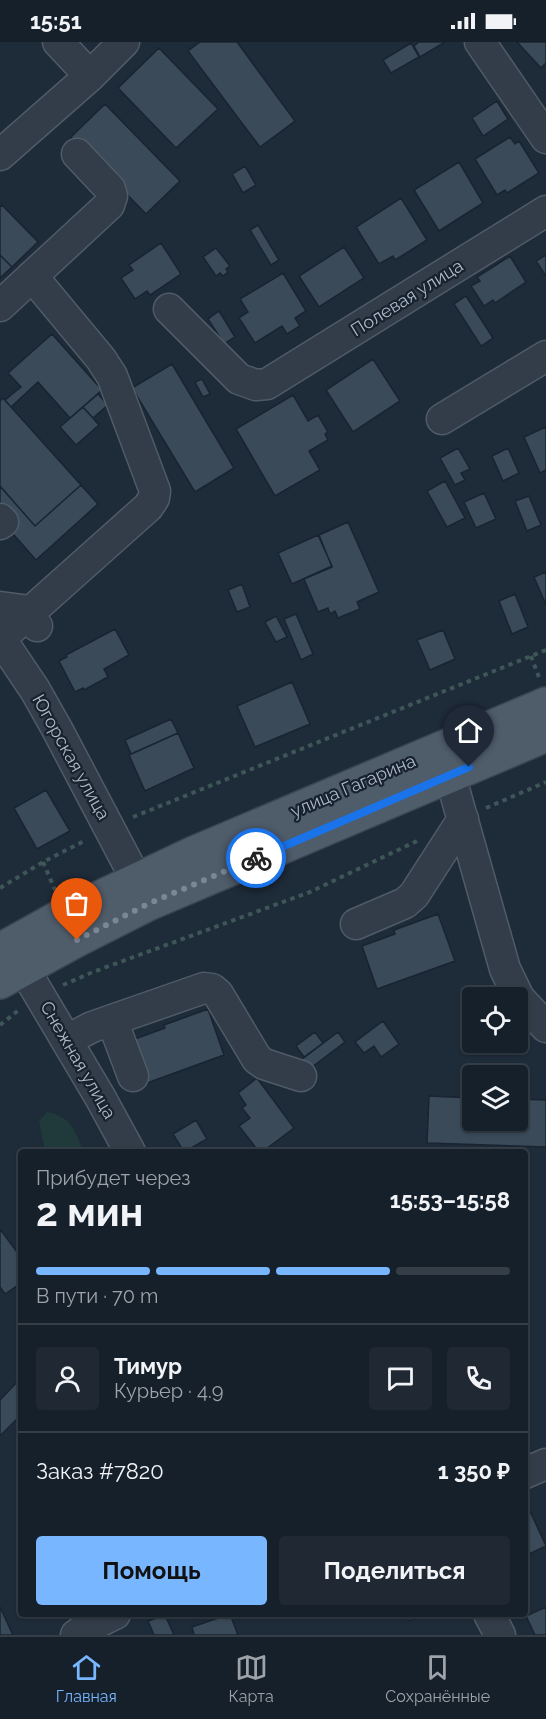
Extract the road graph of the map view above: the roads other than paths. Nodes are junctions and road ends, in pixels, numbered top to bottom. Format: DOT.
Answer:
graph roads {
  1 [pos="58,42"];
  2 [pos="124,42"];
  3 [pos="480,42"];
  4 [pos="90,76"];
  5 [pos="546,138"];
  6 [pos="3,147"];
  7 [pos="77,154"];
  8 [pos="546,212"];
  9 [pos="32,276"];
  10 [pos="0,306"];
  11 [pos="170,309"];
  12 [pos="546,356"];
  13 [pos="442,419"];
  14 [pos="0,519"];
  15 [pos="0,524"];
  16 [pos="5,627"];
  17 [pos="546,704"];
  18 [pos="546,735"];
  19 [pos="450,775"];
  20 [pos="463,819"];
  21 [pos="142,892"];
  22 [pos="356,924"];
  23 [pos="8,961"];
  24 [pos="112,1020"];
  25 [pos="546,1027"];
  26 [pos="67,1040"];
  27 [pos="133,1076"];
  28 [pos="301,1076"];
  29 [pos="128,1149"];
  30 [pos="109,1617"];
  31 [pos="491,1617"];
  32 [pos="76,1635"];
  33 [pos="500,1635"];
  1 -- 4 [label="street"];
  2 -- 4 [label="street"];
  3 -- 5 [label="street"];
  4 -- 6 [label="street"];
  7 -- 9 [label="street"];
  8 -- 11 [label="street, Полевая улица"];
  9 -- 10 [label="street"];
  9 -- 16 [label="street"];
  12 -- 13 [label="street"];
  14 -- 15 [label="street"];
  16 -- 21 [label="street, Югорская улица"];
  17 -- 21 [label="main road, улица Гагарина"];
  18 -- 19 [label="main road, улица Гагарина"];
  19 -- 20 [label="street"];
  19 -- 21 [label="main road, улица Гагарина"];
  20 -- 22 [label="street"];
  20 -- 25 [label="street"];
  21 -- 23 [label="main road, улица Гагарина"];
  23 -- 26 [label="street, Снежная улица"];
  24 -- 26 [label="street"];
  24 -- 27 [label="street"];
  24 -- 28 [label="street"];
  26 -- 29 [label="street, Снежная улица"];
  30 -- 32 [label="street"];
  31 -- 33 [label="street"];
}
